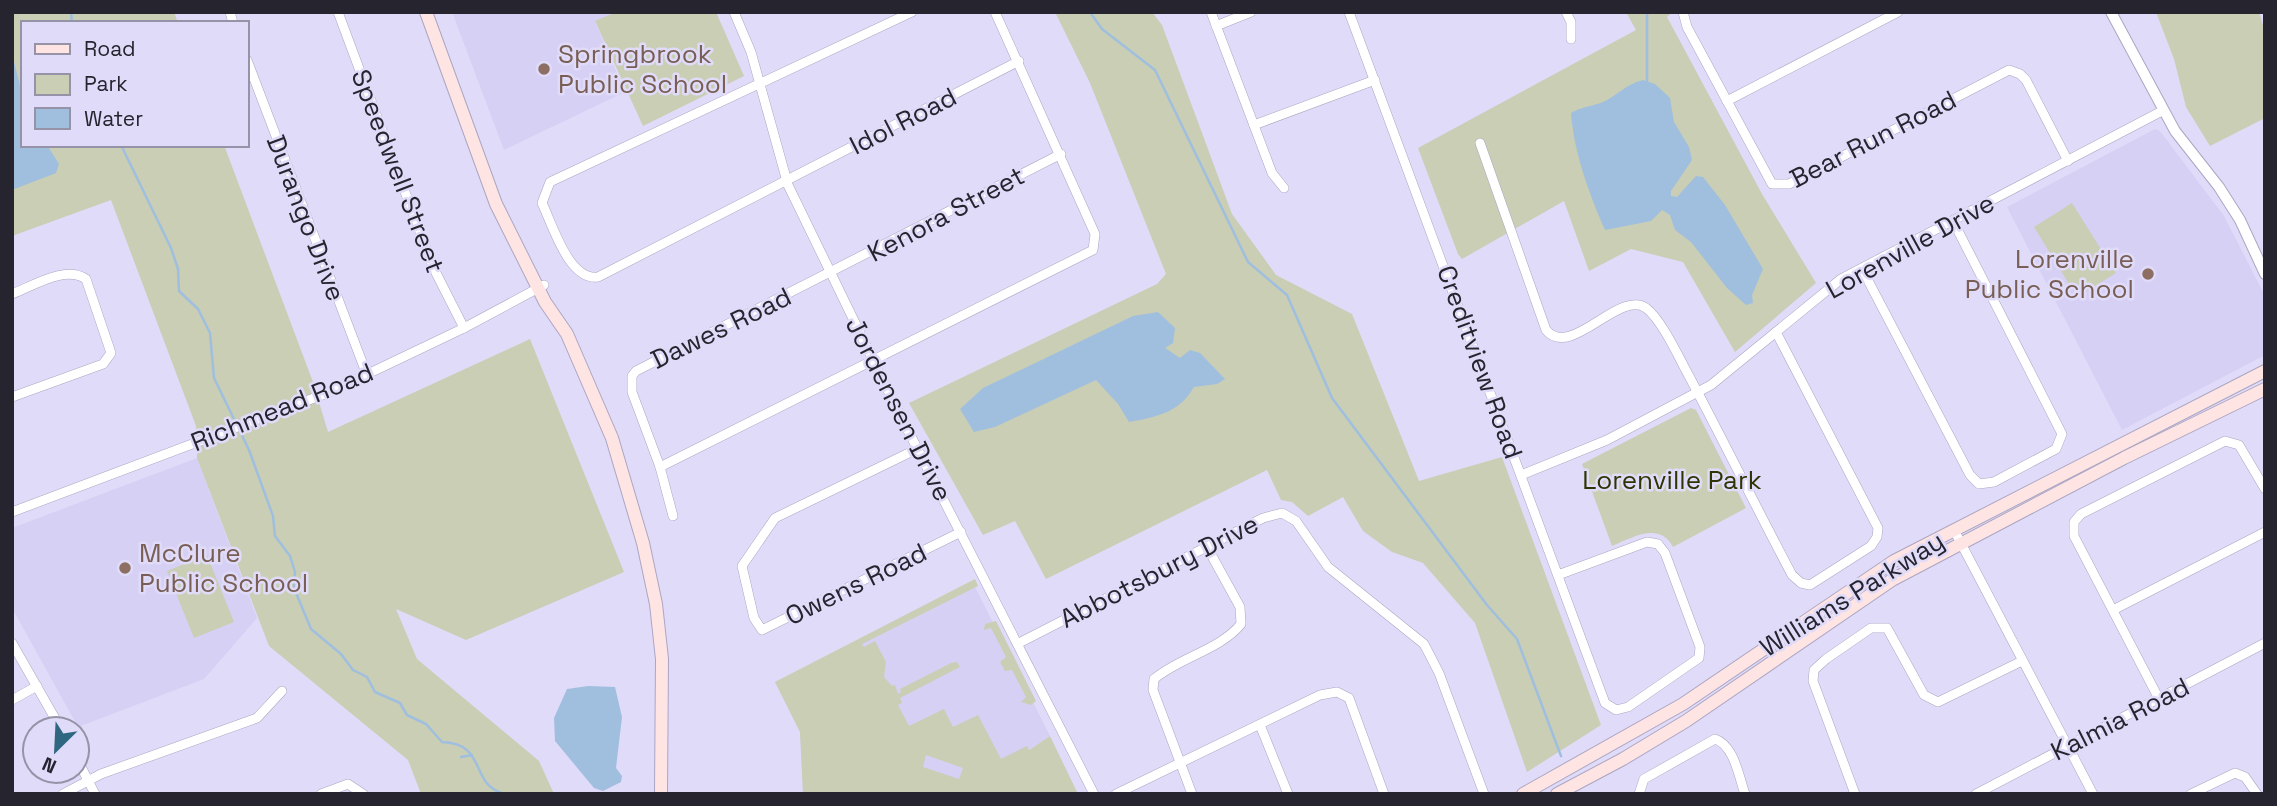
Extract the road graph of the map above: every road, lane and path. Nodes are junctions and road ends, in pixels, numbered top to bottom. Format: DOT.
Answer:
graph roads {
  1 [pos="338,12"];
  2 [pos="426,12"];
  3 [pos="734,12"];
  4 [pos="912,12"];
  5 [pos="995,12"];
  6 [pos="1211,12"];
  7 [pos="1251,12"];
  8 [pos="1349,12"];
  9 [pos="1566,12"];
  10 [pos="1683,12"];
  11 [pos="1898,12"];
  12 [pos="2111,12"];
  13 [pos="1216,26"];
  14 [pos="1571,39"];
  15 [pos="1019,61"];
  16 [pos="248,64"];
  17 [pos="1375,80"];
  18 [pos="760,85"];
  19 [pos="1727,101"];
  20 [pos="2162,111"];
  21 [pos="1254,125"];
  22 [pos="1480,143"];
  23 [pos="1061,154"];
  24 [pos="2068,161"];
  25 [pos="786,181"];
  26 [pos="1284,188"];
  27 [pos="1953,221"];
  28 [pos="2253,244"];
  29 [pos="2265,251"];
  30 [pos="1862,268"];
  31 [pos="831,274"];
  32 [pos="2265,274"];
  33 [pos="541,287"];
  34 [pos="12,294"];
  35 [pos="464,328"];
  36 [pos="1776,332"];
  37 [pos="873,362"];
  38 [pos="2265,370"];
  39 [pos="367,375"];
  40 [pos="2265,389"];
  41 [pos="1698,392"];
  42 [pos="12,397"];
  43 [pos="917,449"];
  44 [pos="660,467"];
  45 [pos="1521,475"];
  46 [pos="2265,489"];
  47 [pos="12,512"];
  48 [pos="673,516"];
  49 [pos="1954,530"];
  50 [pos="961,532"];
  51 [pos="2265,532"];
  52 [pos="1961,544"];
  53 [pos="1207,547"];
  54 [pos="1558,575"];
  55 [pos="2113,610"];
  56 [pos="12,643"];
  57 [pos="1019,643"];
  58 [pos="2265,643"];
  59 [pos="2022,661"];
  60 [pos="37,686"];
  61 [pos="282,691"];
  62 [pos="2159,699"];
  63 [pos="12,700"];
  64 [pos="53,715"];
  65 [pos="1260,725"];
  66 [pos="2067,746"];
  67 [pos="1181,764"];
  68 [pos="91,779"];
  69 [pos="78,785"];
  70 [pos="63,794"];
  71 [pos="320,794"];
  72 [pos="363,794"];
  73 [pos="661,794"];
  74 [pos="1094,794"];
  75 [pos="1116,794"];
  76 [pos="1192,794"];
  77 [pos="1288,794"];
  78 [pos="1384,794"];
  79 [pos="1484,794"];
  80 [pos="1522,794"];
  81 [pos="1557,794"];
  82 [pos="1639,794"];
  83 [pos="1745,794"];
  84 [pos="1855,794"];
  85 [pos="1976,794"];
  86 [pos="2093,794"];
  87 [pos="2191,794"];
  88 [pos="2256,794"];
  1 -- 35 [label="street, Speedwell Street"];
  2 -- 33 [label="main road"];
  3 -- 18 [label="street, Jordensen Drive"];
  4 -- 18 [label="street"];
  5 -- 15 [label="street"];
  6 -- 13 [label="street"];
  7 -- 13 [label="street"];
  8 -- 17 [label="street, Creditview Road"];
  9 -- 14 [label="street"];
  10 -- 19 [label="street, Bear Run Road"];
  11 -- 19 [label="street"];
  12 -- 20 [label="street"];
  13 -- 21 [label="street"];
  15 -- 23 [label="street"];
  15 -- 25 [label="street, Idol Road"];
  16 -- 39 [label="street, Durango Drive"];
  17 -- 21 [label="street"];
  17 -- 45 [label="street, Creditview Road"];
  18 -- 25 [label="street, Jordensen Drive"];
  18 -- 25 [label="street, Idol Road"];
  19 -- 24 [label="street, Bear Run Road"];
  20 -- 24 [label="street, Lorenville Drive"];
  20 -- 28 [label="street"];
  21 -- 26 [label="street"];
  22 -- 41 [label="street"];
  23 -- 31 [label="street, Kenora Street"];
  23 -- 37 [label="street"];
  24 -- 27 [label="street, Lorenville Drive"];
  25 -- 31 [label="street, Jordensen Drive"];
  27 -- 30 [label="street, Lorenville Drive"];
  27 -- 30 [label="street"];
  28 -- 29 [label="street"];
  28 -- 32 [label="street"];
  30 -- 36 [label="street, Lorenville Drive"];
  31 -- 37 [label="street, Jordensen Drive"];
  31 -- 44 [label="street, Dawes Road"];
  33 -- 35 [label="street, Richmead Road"];
  33 -- 73 [label="main road"];
  34 -- 42 [label="street"];
  35 -- 39 [label="street, Richmead Road"];
  36 -- 41 [label="street, Lorenville Drive"];
  36 -- 41 [label="street"];
  37 -- 43 [label="street, Jordensen Drive"];
  37 -- 44 [label="street"];
  38 -- 49 [label="main road, Williams Parkway"];
  39 -- 47 [label="street, Richmead Road"];
  40 -- 52 [label="main road, Williams Parkway"];
  41 -- 45 [label="street, Lorenville Drive"];
  43 -- 50 [label="street, Jordensen Drive"];
  43 -- 50 [label="street, Owens Road"];
  44 -- 48 [label="street, Dawes Road"];
  45 -- 54 [label="street, Creditview Road"];
  46 -- 55 [label="street"];
  49 -- 52 [label="street"];
  49 -- 80 [label="main road, Williams Parkway"];
  50 -- 57 [label="street, Jordensen Drive"];
  51 -- 55 [label="street"];
  52 -- 59 [label="street"];
  52 -- 81 [label="main road, Williams Parkway"];
  53 -- 57 [label="street, Abbotsbury Drive"];
  53 -- 67 [label="street"];
  53 -- 79 [label="street, Abbotsbury Drive"];
  54 -- 54 [label="street, Creditview Road"];
  55 -- 62 [label="street"];
  56 -- 60 [label="street"];
  57 -- 74 [label="street, Jordensen Drive"];
  58 -- 62 [label="street, Kalmia Road"];
  59 -- 66 [label="street"];
  59 -- 84 [label="street"];
  60 -- 63 [label="street"];
  60 -- 64 [label="street"];
  61 -- 68 [label="street"];
  62 -- 66 [label="street, Kalmia Road"];
  65 -- 67 [label="street"];
  65 -- 77 [label="street"];
  65 -- 78 [label="street"];
  66 -- 85 [label="street, Kalmia Road"];
  66 -- 86 [label="street"];
  67 -- 75 [label="street"];
  67 -- 76 [label="street"];
  69 -- 70 [label="street"];
  71 -- 72 [label="street"];
  82 -- 83 [label="street"];
  87 -- 88 [label="street"];
}
